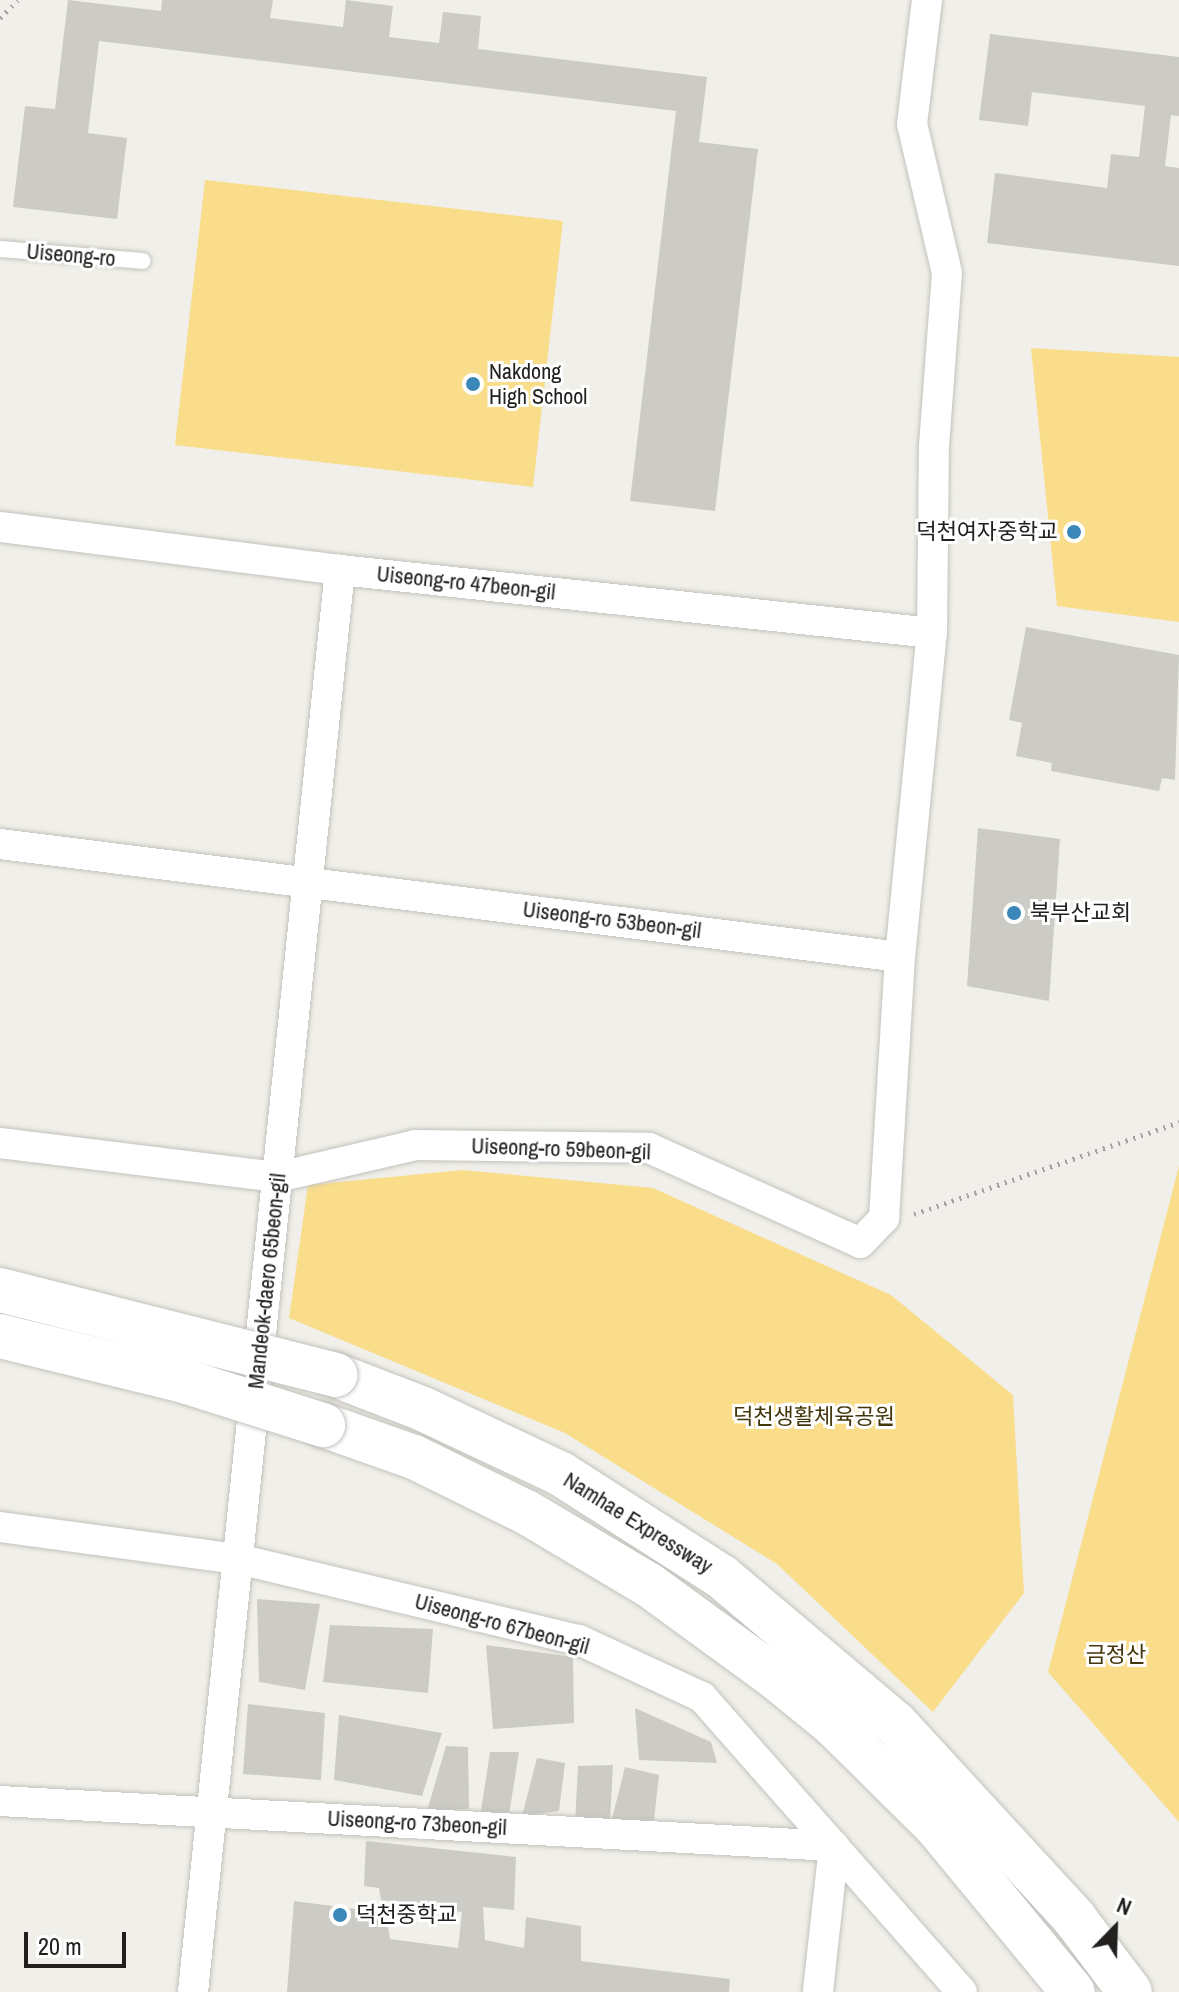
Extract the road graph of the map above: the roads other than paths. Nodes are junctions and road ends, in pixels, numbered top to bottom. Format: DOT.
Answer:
graph roads {
  1 [pos="927,0"];
  2 [pos="0,249"];
  3 [pos="142,261"];
  4 [pos="0,527"];
  5 [pos="340,570"];
  6 [pos="932,633"];
  7 [pos="0,844"];
  8 [pos="308,881"];
  9 [pos="900,957"];
  10 [pos="0,1143"];
  11 [pos="278,1177"];
  12 [pos="0,1290"];
  13 [pos="0,1336"];
  14 [pos="0,1527"];
  15 [pos="238,1559"];
  16 [pos="0,1801"];
  17 [pos="212,1812"];
  18 [pos="834,1846"];
  19 [pos="193,1992"];
  20 [pos="818,1992"];
  21 [pos="962,1992"];
  22 [pos="1073,1992"];
  23 [pos="1130,1992"];
  1 -- 6 [label="street"];
  2 -- 3 [label="lane, Uiseong-ro"];
  4 -- 5 [label="street, Uiseong-ro 47beon-gil"];
  5 -- 6 [label="street, Uiseong-ro 47beon-gil"];
  5 -- 8 [label="street, Mandeok-daero 65beon-gil"];
  6 -- 9 [label="street"];
  7 -- 8 [label="street, Uiseong-ro 53beon-gil"];
  8 -- 9 [label="street, Uiseong-ro 53beon-gil"];
  8 -- 11 [label="street, Mandeok-daero 65beon-gil"];
  9 -- 11 [label="street, Uiseong-ro 59beon-gil"];
  10 -- 11 [label="street, Uiseong-ro 59beon-gil"];
  11 -- 15 [label="street, Mandeok-daero 65beon-gil"];
  12 -- 23 [label="highway, Namhae Expressway, bridge"];
  13 -- 22 [label="highway, bridge"];
  14 -- 15 [label="street, Uiseong-ro 67beon-gil"];
  15 -- 17 [label="street, Mandeok-daero 65beon-gil"];
  15 -- 18 [label="street, Uiseong-ro 67beon-gil"];
  16 -- 17 [label="street, Uiseong-ro 73beon-gil"];
  17 -- 18 [label="street, Uiseong-ro 73beon-gil"];
  17 -- 19 [label="street, Mandeok-daero 65beon-gil"];
  18 -- 20 [label="street"];
  18 -- 21 [label="street, Uiseong-ro 67beon-gil"];
}
